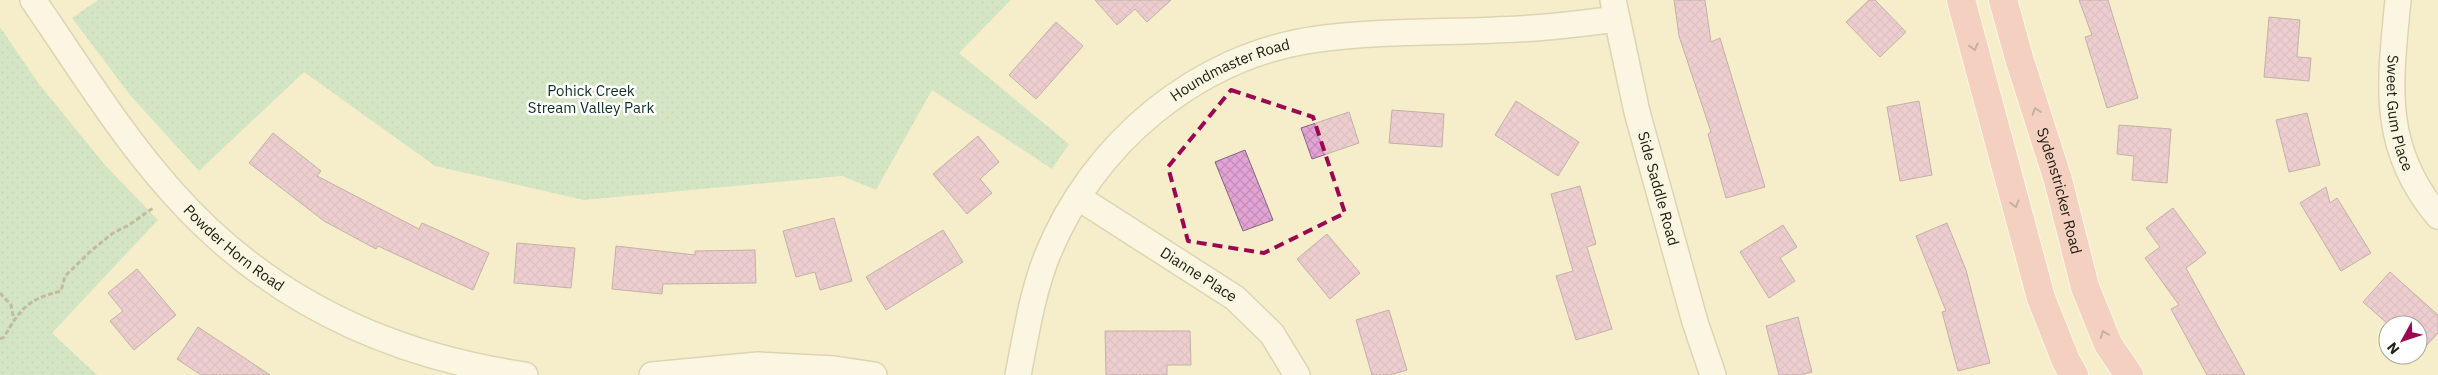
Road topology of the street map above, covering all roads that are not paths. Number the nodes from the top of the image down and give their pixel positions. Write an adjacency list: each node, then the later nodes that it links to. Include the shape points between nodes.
1 (33, 0): 8 (street, Powder Horn Road, via 134,146 173,194 213,234 250,264 293,294 342,322 383,340 429,355)
2 (1961, 0): 14 (main road, one-way to 14, via 2041,298)
3 (2003, 0): 15 (main road, Sydenstricker Road, one-way to 3, via 2108,344 2085,287 2058,180)
4 (2398, 0): 7 (street, Sweet Gum Place, via 2390,78 2393,123 2417,186)
5 (1615, 9): 6 (street, Houndmaster Road, via 1545,28 1382,33 1316,40 1246,58 1186,88 1150,113 1118,143); 13 (street, Side Saddle Road, via 1637,112 1695,322)
6 (1079, 198): 11 (street, Houndmaster Road, via 1047,255 1036,288); 12 (street, Dianne Place, via 1235,298 1272,334)
7 (2438, 216)
8 (525, 375)
9 (652, 375): 10 (street, via 758,365 826,368)
10 (874, 375)
11 (1018, 375)
12 (1297, 375)
13 (1713, 375)
14 (2074, 375)
15 (2129, 375)

